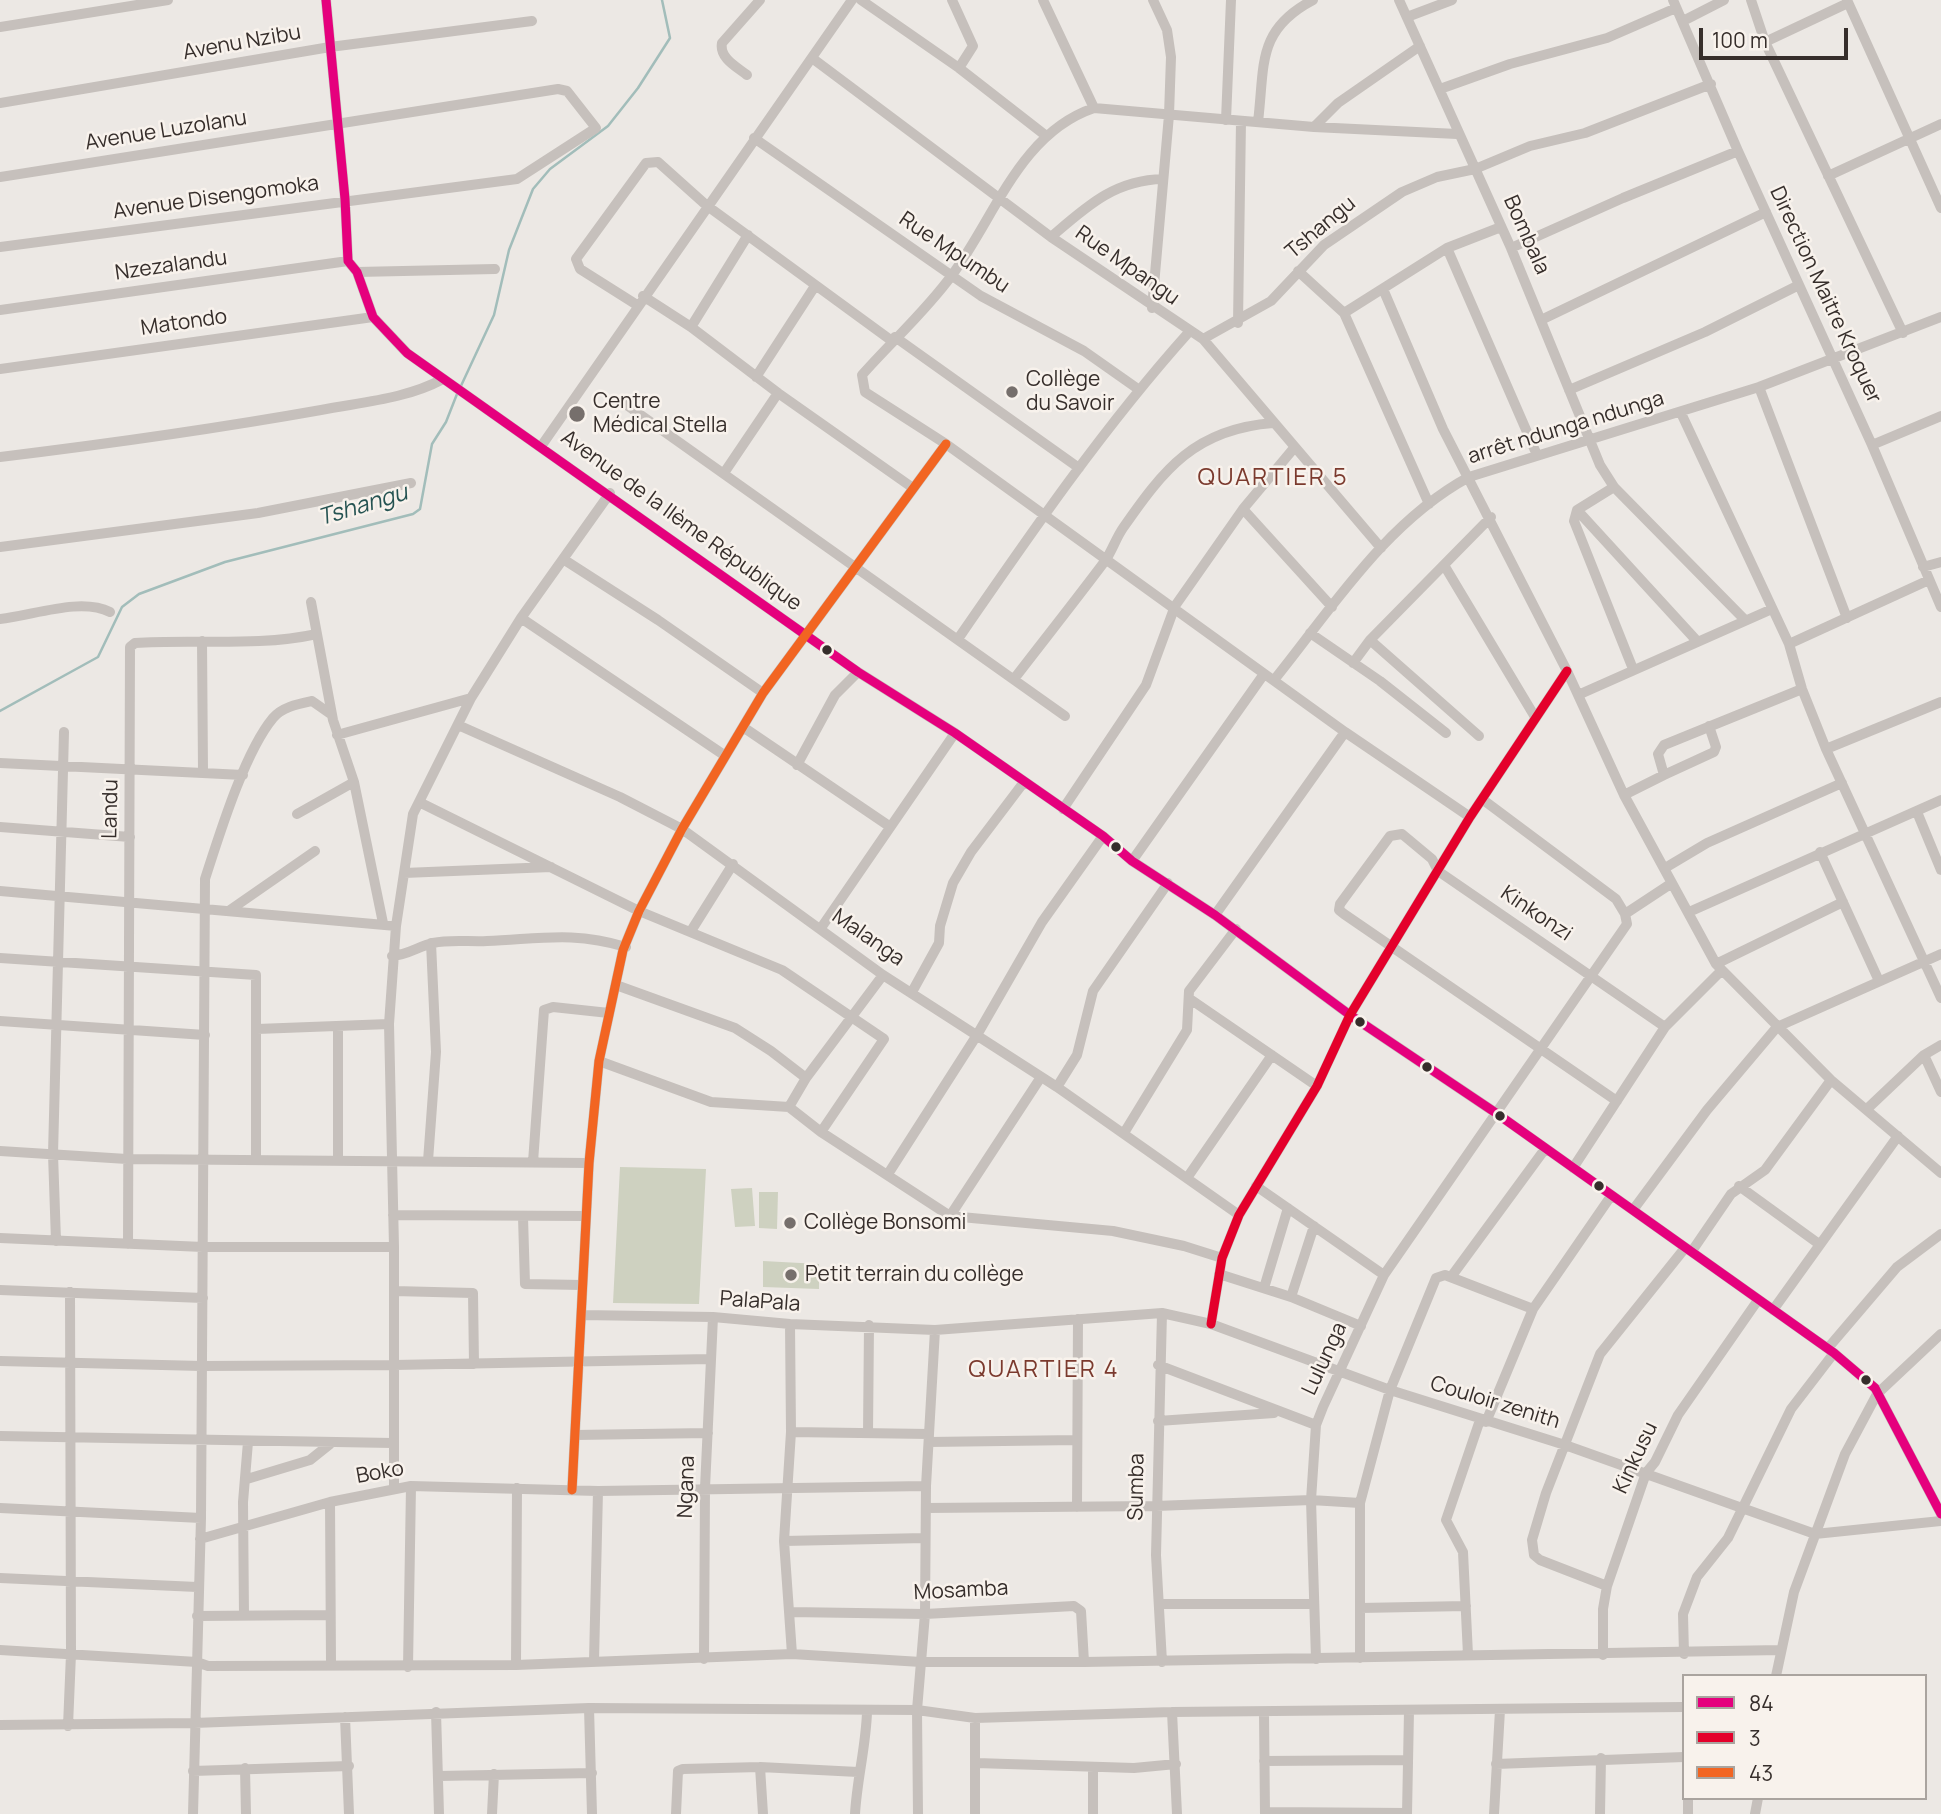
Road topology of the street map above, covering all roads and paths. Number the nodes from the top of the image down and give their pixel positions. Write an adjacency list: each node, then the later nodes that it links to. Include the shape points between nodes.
1 (168, 0): 20 (street)
2 (326, 0): 23 (street)
3 (760, 0): 26 (street, via 722,43 724,56)
4 (861, 0): 25 (street)
5 (952, 0): 25 (street, via 973,46)
6 (1043, 0): 30 (street)
7 (1153, 0): 31 (street, via 1167,30 1171,57)
8 (1231, 0): 32 (street)
9 (1313, 0): 34 (street, via 1273,31)
10 (1399, 0): 17 (street, Bombala)
11 (1452, 0): 17 (street)
12 (1724, 0): 19 (street)
13 (1751, 0): 21 (street)
14 (849, 2): 24 (street)
15 (1847, 2): 21 (street); 42 (street)
16 (1674, 4): 19 (street, Direction Maitre Kroquer); 28 (street, via 1607,38)
17 (1407, 17): 22 (street, Bombala)
18 (532, 21): 23 (street, Avenu Nzibu)
19 (1683, 21): 27 (street, Direction Maitre Kroquer)
20 (0, 27)
21 (1765, 42): 45 (street)
22 (1420, 46): 28 (street, Bombala); 37 (street, via 1338,103)
23 (330, 47): 29 (street, Avenu Nzibu); 35 (street)
24 (812, 58): 41 (street); 48 (street, Rue Mpangu)
25 (959, 68): 40 (street)
26 (747, 75)
27 (1711, 84): 43 (street, Direction Maitre Kroquer); 44 (street, Tshangu)
28 (1440, 89): 39 (street, Bombala)
29 (0, 103)
30 (1094, 108): 31 (street); 40 (street, via 1060,122)
31 (1170, 115): 32 (street); 47 (street)
32 (1226, 120): 33 (street)
33 (1241, 121): 34 (street); 74 (street)
34 (1258, 122): 37 (street)
35 (337, 124): 38 (street, Avenue Luzolanu, via 558,89 567,91 594,122); 46 (street, Avenue Luzolanu); 49 (street)
36 (1941, 124): 42 (street)
37 (1314, 127): 39 (street)
38 (592, 133): 49 (street, Avenue Disengomoka, via 517,178)
39 (1457, 134): 44 (street, Bombala)
40 (1045, 135): 48 (street)
41 (754, 138): 50 (street); 63 (street, Rue Mpumbu)
42 (1910, 139): 45 (street); 51 (street)
43 (1738, 151): 52 (street, Direction Maitre Kroquer); 58 (street)
44 (1475, 169): 53 (street, Bombala); 61 (street, Tshangu, via 1437,177 1402,192 1324,245)
45 (1828, 176): 77 (street)
46 (0, 177)
47 (1163, 179): 55 (street, via 1133,181 1088,205); 68 (street)
48 (999, 199): 55 (street, Rue Mpangu); 63 (street)
49 (345, 200): 56 (street, Avenue Disengomoka); 59 (street)
50 (706, 205): 54 (street); 67 (street); 67 (street, via 651,161 579,253 575,265)
51 (1941, 208)
52 (1766, 212): 64 (street, Direction Maitre Kroquer); 73 (street)
53 (1501, 227): 57 (street); 58 (street, Bombala)
54 (748, 236): 65 (street); 75 (street)
55 (1051, 237): 68 (street, Rue Mpangu)
56 (0, 247)
57 (1447, 248): 66 (street); 97 (street)
58 (1511, 248): 73 (street, Bombala)
59 (348, 261): 62 (street, Avenue de la IIème République); 69 (street, Nzezalandu)
60 (495, 268): 62 (street)
61 (1298, 271): 70 (street); 74 (street, Tshangu, via 1271,301)
62 (356, 272): 71 (street, Avenue de la IIème République)
63 (952, 276): 78 (street); 85 (street, Rue Mpumbu, via 1003,310 1084,352)
64 (1799, 285): 80 (street, Direction Maitre Kroquer); 86 (street, via 1705,332)
65 (815, 286): 78 (street); 82 (street)
66 (1383, 289): 70 (street); 101 (street, via 1443,429)
67 (640, 301): 75 (street); 94 (street)
68 (1152, 307): 76 (street, Rue Mpangu)
69 (0, 310)
70 (1344, 313): 106 (street)
71 (373, 317): 81 (street, Matondo); 83 (street, Avenue de la IIème République, via 407,353)
72 (1941, 317): 77 (street, arrêt ndunga ndunga)
73 (1541, 320): 86 (street, Bombala)
74 (1238, 323): 79 (street, Tshangu)
75 (691, 327): 82 (street)
76 (1189, 332): 79 (street, Rue Mpangu); 85 (street)
77 (1903, 333): 80 (street, arrêt ndunga ndunga)
78 (893, 339): 93 (street, via 862,375 865,392); 99 (street)
79 (1203, 339): 91 (street, Rue Mpangu)
80 (1832, 359): 84 (street, arrêt ndunga ndunga); 95 (street, Direction Maitre Kroquer)
81 (0, 369)
82 (756, 377): 87 (street)
83 (443, 379): 94 (street, Avenue de la IIème République); 98 (street, via 421,391 296,414)
84 (1759, 387): 89 (street, arrêt ndunga ndunga); 127 (street)
85 (1138, 389): 99 (street)
86 (1569, 390): 92 (street, Bombala)
87 (778, 393): 100 (street); 104 (street)
88 (621, 401): 100 (street)
89 (1681, 413): 92 (street, arrêt ndunga ndunga); 124 (street)
90 (1941, 416): 95 (street)
91 (1273, 423): 96 (street, Rue Mpangu); 113 (street, via 1239,428 1201,443 1174,463 1161,474)
92 (1588, 439): 97 (street, arrêt ndunga ndunga); 103 (street, Bombala)
93 (946, 444): 104 (street); 109 (street)
94 (542, 445): 105 (street, Avenue de la IIème République)
95 (1872, 445): 118 (street, Direction Maitre Kroquer)
96 (1294, 448): 107 (street); 112 (street, Rue Mpangu)
97 (1537, 455): 101 (street, arrêt ndunga ndunga)
98 (0, 457)
99 (1079, 468): 109 (street)
100 (724, 473): 116 (street)
101 (1469, 477): 106 (street, arrêt ndunga ndunga); 110 (street)
102 (411, 483): 111 (street, via 258,513)
103 (1614, 487): 108 (street); 129 (street, Bombala)
104 (913, 488): 116 (street)
105 (610, 493): 114 (street); 132 (street, Avenue de la IIème République)
106 (1429, 504): 112 (street, arrêt ndunga ndunga)
107 (1243, 509): 121 (street); 122 (street)
108 (1577, 510): 135 (street); 139 (street, via 1575,526)
109 (1044, 514): 113 (street); 133 (street)
110 (1491, 517): 117 (street); 140 (street)
111 (0, 547)
112 (1381, 548): 122 (street, arrêt ndunga ndunga)
113 (1107, 558): 121 (street); 143 (street)
114 (563, 559): 126 (street); 145 (street)
115 (1941, 562): 118 (street)
116 (855, 565): 132 (street); 133 (street)
117 (1444, 565): 134 (street); 151 (street)
118 (1923, 567): 119 (street, Direction Maitre Kroquer)
119 (1929, 580): 123 (street, Direction Maitre Kroquer); 127 (street)
120 (311, 603): 131 (street)
121 (1175, 606): 142 (street); 177 (street, via 1146,685)
122 (1332, 607): 130 (street, arrêt ndunga ndunga)
123 (1941, 607)
124 (1772, 609): 129 (street); 137 (street)
125 (110, 612): 128 (street, via 99,607 71,608)
126 (521, 618): 147 (street); 162 (street)
127 (1847, 618): 137 (street)
128 (0, 620)
129 (1745, 620): 135 (street)
130 (1310, 633): 138 (street); 142 (street, arrêt ndunga ndunga)
131 (317, 634): 136 (street); 149 (street)
132 (807, 636): 141 (street, Avenue de la IIème République); 145 (street)
133 (958, 639): 143 (street)
134 (1370, 640): 138 (street); 160 (street)
135 (1696, 640): 139 (street)
136 (202, 641): 166 (street, Landu, via 135,643 130,651); 167 (street)
137 (1789, 644): 144 (street)
138 (1353, 663): 158 (street)
139 (1633, 669): 146 (street)
140 (1567, 671): 146 (street); 151 (street)
141 (858, 672): 157 (street, Avenue de la IIème République); 165 (street, via 835,695)
142 (1269, 677): 156 (street); 190 (street, arrêt ndunga ndunga)
143 (1014, 679): 150 (street)
144 (1802, 689): 153 (street); 161 (street)
145 (763, 693): 154 (street)
146 (1578, 695): 173 (street)
147 (471, 698): 152 (street); 159 (street)
148 (1941, 702): 161 (street)
149 (332, 715): 159 (street); 168 (street, via 312,701 292,705 274,716)
150 (1065, 716)
151 (1535, 718): 174 (street)
152 (458, 725): 176 (street); 184 (street, Malanga)
153 (1709, 726): 169 (street, via 1660,747); 169 (street, via 1714,752)
154 (743, 727): 162 (street); 165 (street)
155 (64, 732): 164 (street)
156 (1345, 732): 180 (street); 208 (street)
157 (955, 733): 171 (street, Avenue de la IIème République); 181 (street)
158 (1446, 733)
159 (337, 735): 170 (street)
160 (1479, 736)
161 (1826, 749): 172 (street)
162 (724, 755): 184 (street)
163 (0, 763): 164 (street)
164 (65, 764): 166 (street); 183 (street)
165 (797, 765): 181 (street)
166 (131, 769): 167 (street); 187 (street, Landu)
167 (203, 771): 168 (street)
168 (243, 775): 203 (street, via 205,879)
169 (1664, 775): 173 (street)
170 (354, 782): 179 (street); 209 (street)
171 (1024, 782): 177 (street, Avenue de la IIème République); 229 (street, via 953,883 939,943)
172 (1842, 783): 185 (street); 193 (street, via 1707,843)
173 (1624, 795): 193 (street)
174 (1482, 799): 180 (street); 207 (street, via 1616,899)
175 (1941, 800): 178 (street)
176 (419, 802): 192 (street); 196 (street)
177 (1063, 809): 186 (street, Avenue de la IIème République)
178 (1917, 812): 185 (street); 194 (street)
179 (297, 814)
180 (1470, 817): 195 (street)
181 (889, 825): 211 (street)
182 (0, 827): 183 (street)
183 (61, 829): 187 (street); 200 (street)
184 (682, 829): 191 (street, Malanga); 205 (street)
185 (1867, 835): 189 (street); 220 (street)
186 (1103, 836): 190 (street, Avenue de la IIème République); 244 (street, via 1042,922)
187 (130, 837): 201 (street, Landu)
188 (315, 851): 204 (street)
189 (1819, 852): 202 (street); 206 (street)
190 (1132, 861): 197 (street, Avenue de la IIème République)
191 (733, 864): 211 (street, Malanga); 213 (street)
192 (554, 867): 196 (street); 205 (street)
193 (1665, 868): 198 (street)
194 (1941, 870)
195 (1438, 871): 216 (street); 216 (street, Kinkonzi, via 1432,859 1402,834 1390,836 1339,909); 226 (street, Kinkonzi)
196 (404, 873): 210 (street)
197 (1168, 883): 208 (street, Avenue de la IIème République); 254 (street, via 1093,991 1077,1055)
198 (1672, 883): 206 (street); 207 (street)
199 (0, 891): 200 (street)
200 (59, 895): 201 (street); 221 (street)
201 (128, 902): 203 (street); 222 (street, Landu)
202 (1843, 902): 223 (street); 227 (street)
203 (205, 909): 204 (street); 224 (street)
204 (230, 910): 209 (street)
205 (639, 911): 213 (street); 215 (street)
206 (1689, 912): 223 (street)
207 (1625, 914): 226 (street, Lulunga, via 1627,924)
208 (1215, 915): 212 (street, Avenue de la IIème République)
209 (383, 923): 210 (street)
210 (396, 926): 218 (street)
211 (821, 928): 225 (street, Malanga)
212 (1236, 929): 231 (street, via 1189,991); 233 (street, Avenue de la IIème République)
213 (691, 931): 234 (street, via 782,970)
214 (431, 943): 215 (street, via 544,935); 218 (street); 271 (street, via 436,1052)
215 (626, 947): 228 (street)
216 (1391, 947): 233 (street); 246 (street)
217 (1941, 954): 220 (street)
218 (393, 956): 237 (street)
219 (0, 958): 221 (street)
220 (1926, 960): 227 (street); 230 (street)
221 (57, 963): 222 (street); 236 (street)
222 (129, 967): 224 (street); 242 (street, Landu)
223 (1719, 967): 239 (street); 240 (street)
224 (205, 974): 241 (street, via 256,975); 243 (street)
225 (883, 975): 229 (street, Malanga); 234 (street)
226 (1593, 976): 239 (street, Kinkonzi); 246 (street, Lulunga)
227 (1879, 981): 240 (street)
228 (616, 985): 232 (street); 251 (street, via 735,1028)
229 (912, 992): 244 (street, Malanga)
230 (1941, 998)
231 (1191, 999): 247 (street); 261 (street, via 1187,1030)
232 (609, 1013): 249 (street); 272 (street, via 544,1010)
233 (1350, 1015): 253 (street); 259 (street, Avenue de la IIème République)
234 (852, 1017): 251 (street); 260 (street, via 884,1040)
235 (0, 1021): 236 (street)
236 (58, 1024): 242 (street); 265 (street)
237 (389, 1024): 238 (street); 270 (street)
238 (338, 1027): 241 (street); 269 (street)
239 (1665, 1027): 256 (street)
240 (1777, 1027): 252 (street); 282 (street, via 1707,1110)
241 (257, 1028): 267 (street)
242 (129, 1029): 243 (street); 268 (street, Landu)
243 (205, 1035): 266 (street)
244 (977, 1035): 250 (street, Malanga); 276 (street)
245 (1941, 1045): 248 (street)
246 (1543, 1050): 256 (street); 259 (street, Lulunga)
247 (1272, 1055): 253 (street); 277 (street)
248 (1924, 1055): 255 (street); 258 (street)
249 (599, 1060): 257 (street, via 711,1102); 273 (street)
250 (1041, 1077): 254 (street, Malanga); 286 (street)
251 (806, 1079): 257 (street)
252 (1831, 1080): 258 (street); 279 (street, via 1765,1170)
253 (1317, 1086): 278 (street)
254 (1057, 1087): 261 (street, Malanga)
255 (1941, 1092)
256 (1618, 1101): 274 (street)
257 (789, 1107): 260 (street)
258 (1867, 1109): 262 (street)
259 (1496, 1113): 263 (street, Avenue de la IIème République); 299 (street, Lulunga)
260 (821, 1132): 276 (street)
261 (1124, 1133): 277 (street, Malanga)
262 (1898, 1136): 275 (street); 293 (street)
263 (1545, 1149): 274 (street, Avenue de la IIème République); 300 (street)
264 (0, 1151): 265 (street)
265 (53, 1154): 268 (street); 291 (street)
266 (205, 1158): 267 (street); 268 (street); 294 (street)
267 (256, 1158): 269 (street)
268 (127, 1159): 292 (street, Landu)
269 (338, 1160): 270 (street)
270 (390, 1160): 271 (street); 283 (street)
271 (428, 1161): 272 (street)
272 (533, 1162): 273 (street)
273 (589, 1163): 285 (street)
274 (1573, 1168): 280 (street, Avenue de la IIème République)
275 (1941, 1173)
276 (888, 1174): 286 (street)
277 (1187, 1178): 284 (street, Malanga)
278 (1256, 1186): 281 (street); 284 (street)
279 (1739, 1186): 293 (street); 296 (street)
280 (1611, 1196): 282 (street, Avenue de la IIème République); 309 (street)
281 (1288, 1208): 288 (street); 302 (street)
282 (1633, 1210): 296 (street, Avenue de la IIème République)
283 (393, 1215): 287 (street); 295 (street)
284 (1239, 1215): 297 (street)
285 (586, 1216): 287 (street); 301 (street)
286 (950, 1216): 297 (street, via 1113,1231)
287 (523, 1217): 301 (street, via 525,1284)
288 (1314, 1226): 299 (street); 306 (street)
289 (1941, 1234): 321 (street, via 1897,1267)
290 (0, 1238): 291 (street)
291 (55, 1241): 292 (street)
292 (128, 1244): 294 (street)
293 (1819, 1244): 310 (street)
294 (203, 1247): 295 (street); 307 (street)
295 (394, 1247): 304 (street)
296 (1689, 1250): 308 (street, Avenue de la IIème République); 349 (street, via 1604,1346)
297 (1222, 1258): 298 (street)
298 (1219, 1274): 302 (street); 316 (street)
299 (1384, 1275): 318 (street, Lulunga)
300 (1451, 1277): 309 (street); 331 (street, via 1436,1278)
301 (582, 1285): 312 (street)
302 (1264, 1288): 306 (street)
303 (0, 1290): 305 (street)
304 (394, 1291): 325 (street, via 473,1293); 327 (street)
305 (69, 1292): 307 (street); 324 (street)
306 (1291, 1297): 318 (street)
307 (203, 1298): 329 (street)
308 (1758, 1300): 310 (street, Avenue de la IIème République); 350 (street, Kinkusu, via 1678,1415)
309 (1533, 1309): 334 (street)
310 (1773, 1310): 321 (street, Avenue de la IIème République)
311 (1162, 1313): 314 (street, Couloir zenith); 316 (street, Couloir zenith); 328 (street, Sumba)
312 (581, 1315): 313 (street, PalaPala); 326 (street)
313 (713, 1317): 315 (street, PalaPala); 322 (street, Ngana)
314 (1078, 1319): 319 (street, PalaPala); 344 (street)
315 (790, 1324): 317 (street, PalaPala); 337 (street)
316 (1211, 1324): 330 (street, Couloir zenith)
317 (869, 1325): 319 (street, PalaPala); 339 (street)
318 (1361, 1326): 330 (street, Lulunga)
319 (935, 1329): 342 (street)
320 (1941, 1334): 332 (street)
321 (1831, 1351): 332 (street, Avenue de la IIème République, via 1863,1375); 367 (street, via 1791,1409)
322 (710, 1359): 326 (street); 338 (street, Ngana)
323 (0, 1361): 324 (street)
324 (69, 1362): 329 (street); 343 (street)
325 (474, 1364): 326 (street); 327 (street)
326 (577, 1364): 340 (street)
327 (394, 1365): 329 (street); 347 (street)
328 (1158, 1365): 333 (street); 335 (street, Sumba)
329 (202, 1366): 345 (street)
330 (1340, 1373): 331 (street, Couloir zenith); 336 (street, Lulunga)
331 (1390, 1390): 334 (street, Couloir zenith); 362 (street)
332 (1877, 1394): 369 (street, Avenue de la IIème République); 373 (street, via 1846,1454)
333 (1277, 1413): 335 (street); 336 (street)
334 (1483, 1421): 349 (street, Couloir zenith); 383 (street, via 1446,1520 1463,1552)
335 (1158, 1422): 363 (street, Sumba)
336 (1316, 1425): 360 (street, Lulunga)
337 (791, 1432): 339 (street); 358 (street)
338 (708, 1433): 340 (street); 356 (street, Ngana)
339 (868, 1433): 342 (street)
340 (575, 1435): 357 (street)
341 (0, 1436): 343 (street)
342 (929, 1438): 344 (street); 353 (street)
343 (70, 1439): 345 (street); 368 (street)
344 (1077, 1440): 364 (street)
345 (200, 1441): 346 (street); 370 (street)
346 (248, 1442): 348 (street); 351 (street)
347 (392, 1443): 348 (street); 354 (street)
348 (330, 1444): 351 (street, via 310,1460)
349 (1565, 1445): 350 (street, Couloir zenith); 379 (street, via 1532,1540 1534,1555)
350 (1646, 1473): 367 (street, Couloir zenith); 379 (street, Kinkusu)
351 (247, 1479): 372 (street)
352 (411, 1486): 354 (street, Boko); 355 (street, Boko); 407 (street)
353 (926, 1486): 358 (street); 366 (street)
354 (394, 1488): 361 (street, Boko)
355 (517, 1488): 357 (street, Boko); 406 (street)
356 (705, 1488): 358 (street, Boko); 359 (street, Boko); 398 (street, Ngana)
357 (572, 1490): 359 (street, Boko)
358 (785, 1490): 376 (street)
359 (598, 1491): 400 (street)
360 (1311, 1500): 362 (street); 363 (street); 382 (street, Lulunga)
361 (330, 1502): 372 (street, Boko); 388 (street)
362 (1360, 1503): 384 (street)
363 (1156, 1506): 364 (street); 381 (street, Sumba)
364 (1077, 1507): 366 (street)
365 (0, 1508): 368 (street)
366 (926, 1508): 374 (street)
367 (1743, 1509): 373 (street, Couloir zenith); 394 (street, via 1728,1538 1704,1564 1688,1596)
368 (70, 1511): 370 (street); 378 (street)
369 (1941, 1514)
370 (201, 1518): 375 (street)
371 (1941, 1521): 373 (street)
372 (245, 1528): 375 (street, Boko); 387 (street)
373 (1815, 1534): 391 (street, via 1794,1592)
374 (925, 1538): 376 (street); 386 (street)
375 (200, 1539): 380 (street)
376 (785, 1541): 385 (street)
377 (0, 1578): 378 (street)
378 (70, 1581): 380 (street); 392 (street)
379 (1607, 1586): 396 (street, Kinkusu)
380 (197, 1587): 389 (street)
381 (1160, 1604): 382 (street); 404 (street, Sumba)
382 (1313, 1604): 399 (street, Lulunga)
383 (1466, 1606): 384 (street); 395 (street)
384 (1360, 1608): 397 (street)
385 (789, 1612): 386 (street, Mosamba); 393 (street)
386 (925, 1614): 402 (street); 403 (street, Mosamba, via 1074,1606 1081,1611)
387 (244, 1615): 388 (street); 389 (street)
388 (329, 1615): 405 (street)
389 (197, 1616): 401 (street)
390 (0, 1650): 392 (street)
391 (1781, 1650): 394 (street); 408 (street)
392 (71, 1654): 401 (street); 422 (street)
393 (792, 1654): 398 (street); 402 (street)
394 (1684, 1654): 396 (street)
395 (1468, 1655): 396 (street); 397 (street)
396 (1603, 1655)
397 (1360, 1658): 399 (street)
398 (704, 1659): 400 (street)
399 (1316, 1659): 404 (street)
400 (594, 1661): 406 (street)
401 (197, 1662): 405 (street, via 216,1666); 420 (street)
402 (921, 1662): 403 (street); 411 (street)
403 (1084, 1662): 404 (street)
404 (1162, 1662)
405 (331, 1664): 407 (street)
406 (516, 1665): 407 (street)
407 (408, 1667)
408 (1776, 1674)
409 (1682, 1707): 412 (street)
410 (589, 1708): 414 (street); 415 (street); 436 (street)
411 (917, 1710): 415 (street); 419 (street); 449 (street)
412 (1500, 1710): 413 (street); 429 (street)
413 (1409, 1711): 417 (street); 425 (street)
414 (436, 1712): 418 (street); 438 (street)
415 (867, 1712): 435 (street, via 866,1744)
416 (1171, 1712): 417 (street); 419 (street); 428 (street)
417 (1264, 1713): 426 (street)
418 (345, 1717): 420 (street); 430 (street)
419 (975, 1718): 427 (street)
420 (194, 1723): 422 (street); 434 (street)
421 (0, 1725): 422 (street)
422 (68, 1726)
423 (1682, 1757): 424 (street)
424 (1601, 1758): 429 (street); 455 (street)
425 (1408, 1760): 426 (street); 453 (street)
426 (1264, 1761): 439 (street)
427 (976, 1763): 432 (street); 450 (street)
428 (1176, 1764): 432 (street); 452 (street)
429 (1496, 1764): 454 (street)
430 (349, 1766): 433 (street); 442 (street)
431 (760, 1767): 435 (street); 446 (street, via 678,1771); 447 (street)
432 (1093, 1767): 451 (street)
433 (245, 1768): 434 (street); 441 (street)
434 (193, 1771): 440 (street)
435 (858, 1772): 448 (street)
436 (592, 1773): 437 (street); 445 (street)
437 (494, 1774): 438 (street); 444 (street)
438 (439, 1776): 443 (street)
439 (1265, 1813): 453 (street)
440 (192, 1814)
441 (246, 1814)
442 (349, 1814)
443 (439, 1814)
444 (492, 1814)
445 (592, 1814)
446 (676, 1814)
447 (763, 1814)
448 (855, 1814)
449 (918, 1814)
450 (975, 1814)
451 (1093, 1814)
452 (1177, 1814)
453 (1407, 1814)
454 (1494, 1814)
455 (1600, 1814)

